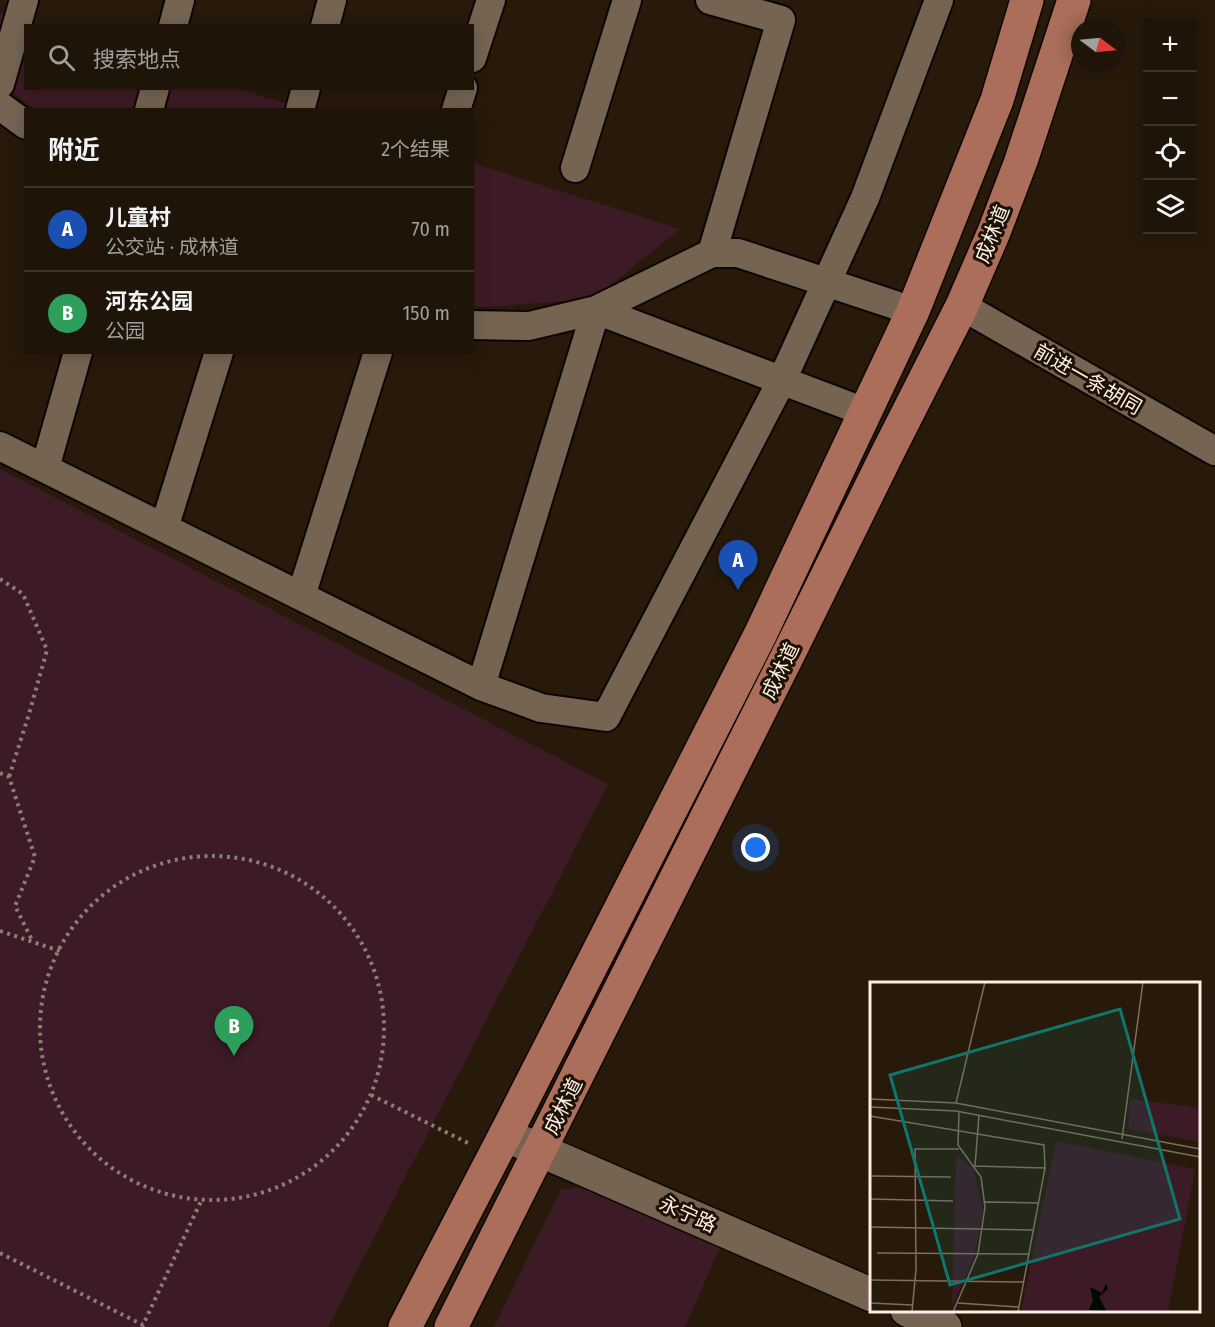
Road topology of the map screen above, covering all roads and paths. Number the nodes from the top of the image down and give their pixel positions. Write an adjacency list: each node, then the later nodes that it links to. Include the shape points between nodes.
1 (24, 0): 13 (street)
2 (180, 0): 10 (street)
3 (332, 0): 11 (street)
4 (491, 0): 12 (street)
5 (627, 0): 22 (street)
6 (711, 0): 23 (street, via 781,20)
7 (939, 0): 24 (street, via 865,198)
8 (1027, 0): 27 (main road, 成林道, via 997,100)
9 (1074, 0): 25 (main road, 成林道, via 1021,161)
10 (174, 24)
11 (326, 24)
12 (474, 52)
13 (0, 84)
14 (154, 90): 18 (street)
15 (305, 90): 19 (street)
16 (462, 90): 20 (street)
17 (0, 106): 21 (street)
18 (150, 108)
19 (301, 108)
20 (457, 108)
21 (24, 124)
22 (575, 168)
23 (712, 253): 24 (street, via 738,253); 26 (street)
24 (826, 282): 27 (street); 32 (street)
25 (962, 306): 35 (street, 前进一条胡同); 48 (main road, 成林道)
26 (596, 310): 28 (street, via 529,326); 32 (street); 40 (street)
27 (913, 311): 33 (main road, 成林道)
28 (474, 325)
29 (77, 354): 36 (street)
30 (218, 354): 37 (street)
31 (377, 354): 39 (street)
32 (782, 380): 33 (street); 40 (street, via 606,717 540,708)
33 (866, 412): 47 (main road, 成林道, via 760,635)
34 (0, 446): 36 (street)
35 (1215, 451)
36 (45, 468): 37 (street)
37 (164, 528): 39 (street)
38 (0, 579): 42 (path, via 23,594 47,651)
39 (301, 596): 40 (street)
40 (481, 686)
41 (0, 773): 42 (path)
42 (9, 777): 44 (path, via 35,858 15,906)
43 (0, 931): 44 (path)
44 (33, 942): 45 (path)
45 (60, 951): 46 (path, via 69,931 108,890 157,863 213,854 268,864 318,890 356,932 375,973 385,1040); 49 (path, via 45,984 39,1041 53,1097 84,1145 130,1181 184,1200)
46 (372, 1095): 47 (path); 49 (path, via 341,1143 296,1180 242,1199)
47 (499, 1145): 48 (street, 永宁路); 53 (main road, 成林道)
48 (541, 1149): 51 (street, 永宁路); 54 (main road, 成林道)
49 (202, 1199): 50 (path, via 143,1324)
50 (0, 1253)
51 (870, 1294)
52 (909, 1312): 55 (street)
53 (405, 1327)
54 (451, 1327)
55 (945, 1327)

